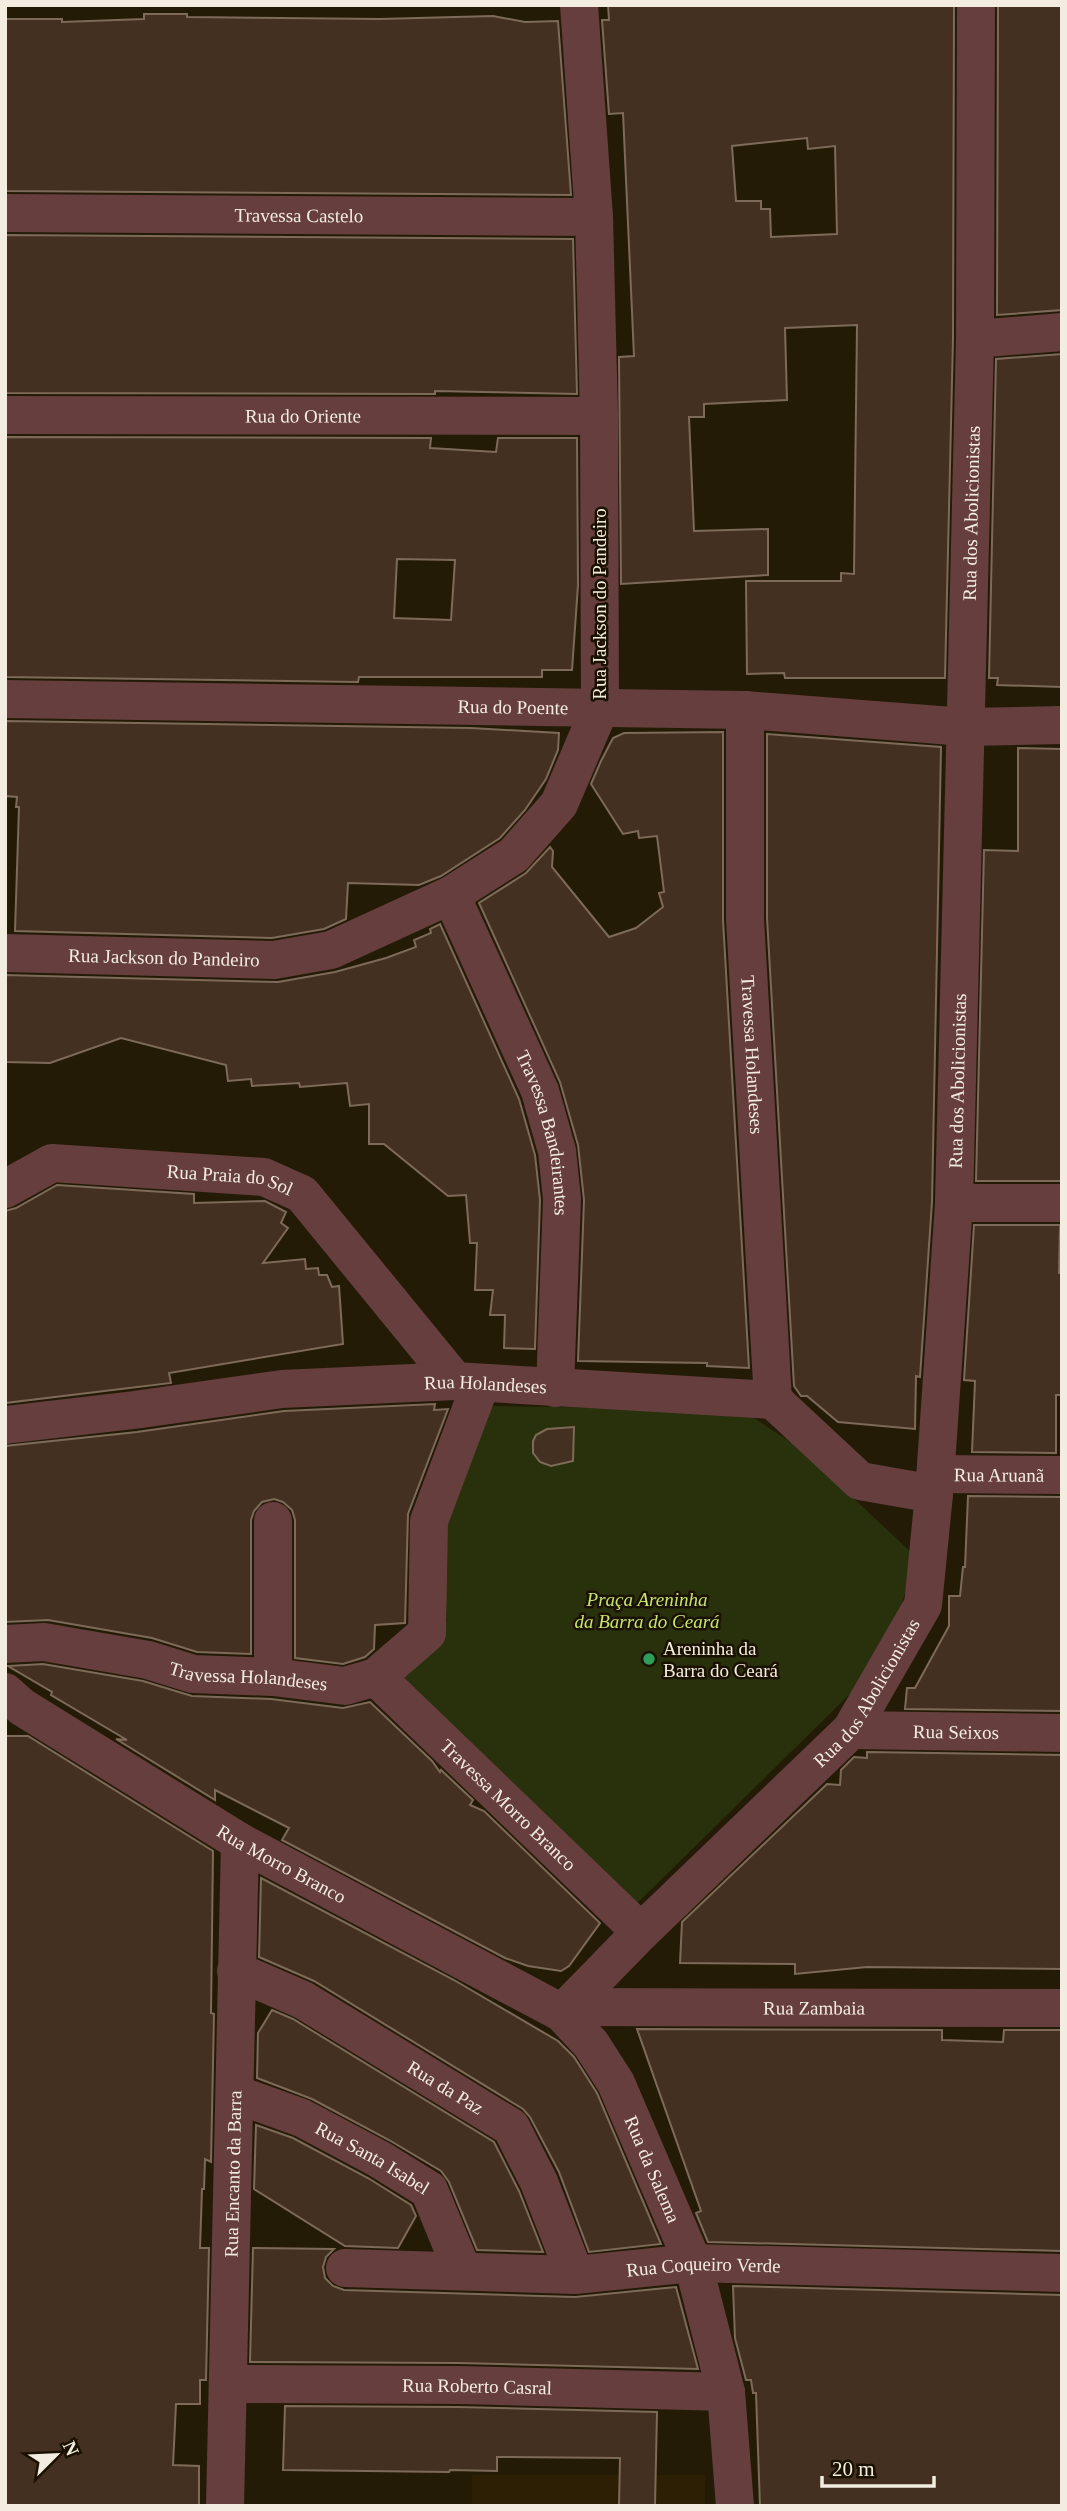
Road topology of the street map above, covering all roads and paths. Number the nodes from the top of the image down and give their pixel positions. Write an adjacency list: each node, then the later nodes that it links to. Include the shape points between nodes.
1 (579, 5): 4 (street, Rua Jackson do Pandeiro)
2 (976, 5): 6 (street, Rua dos Abolicionistas)
3 (5, 213): 4 (street, Travessa Castelo)
4 (594, 217): 8 (street, Rua Jackson do Pandeiro)
5 (1062, 332): 6 (street)
6 (975, 339): 13 (street, Rua dos Abolicionistas)
7 (5, 415): 8 (street, Rua do Oriente)
8 (599, 416): 10 (street, Rua Jackson do Pandeiro)
9 (5, 699): 10 (street, Rua do Poente)
10 (600, 708): 11 (street, Rua do Poente); 14 (street, Rua Jackson do Pandeiro, via 559,804 514,855)
11 (745, 710): 13 (street, Rua do Poente); 21 (street, Travessa Holandeses, via 745,919)
12 (1062, 725): 13 (street, Rua do Poente)
13 (965, 727): 17 (street, Rua dos Abolicionistas)
14 (451, 895): 15 (street, Rua Jackson do Pandeiro, via 331,950 274,960); 20 (street, Travessa Bandeirantes, via 540,1091 557,1151 562,1199)
15 (5, 953)
16 (5, 1189): 19 (street, Rua Praia do Sol, via 52,1163 264,1177 302,1194)
17 (954, 1203): 18 (street); 24 (street, Rua dos Abolicionistas)
18 (1062, 1203)
19 (468, 1382): 20 (street, Rua Holandeses); 22 (street, Rua Holandeses, via 282,1389); 28 (street, Travessa Holandeses, via 429,1521 427,1633)
20 (555, 1388): 21 (street, Rua Holandeses)
21 (773, 1400): 24 (street, via 860,1481)
22 (5, 1425)
23 (1062, 1475): 24 (street, Rua Aruanã)
24 (935, 1484): 30 (street, Rua dos Abolicionistas, via 923,1605)
25 (273, 1521): 27 (street)
26 (5, 1644): 27 (street, Travessa Holandeses, via 44,1642 148,1660 193,1674)
27 (273, 1676): 28 (street, Travessa Holandeses, via 345,1686)
28 (376, 1677): 33 (street, Travessa Morro Branco)
29 (11, 1702): 32 (street, Rua Morro Branco)
30 (851, 1730): 31 (street, Rua Seixos); 33 (street, Rua dos Abolicionistas)
31 (1062, 1733)
32 (240, 1842): 34 (street, Rua Encanto da Barra); 36 (street, Rua Morro Branco)
33 (641, 1932): 36 (street, Rua dos Abolicionistas)
34 (236, 1971): 37 (street, Rua Encanto da Barra); 42 (street, Rua da Paz, via 303,2000 511,2127 539,2182)
35 (1062, 2008): 36 (street, Rua Zambaia)
36 (565, 2010): 38 (street, Rua da Salema, via 616,2083)
37 (235, 2094): 40 (street, Rua Santa Isabel, via 302,2118 429,2190); 43 (street, Rua Encanto da Barra)
38 (693, 2263): 41 (street, Rua Coqueiro Verde); 42 (street, Rua Coqueiro Verde); 44 (street, Rua da Salema)
39 (345, 2268): 40 (street, Rua Coqueiro Verde)
40 (462, 2270): 42 (street, Rua Coqueiro Verde)
41 (1062, 2273)
42 (575, 2275)
43 (229, 2384): 44 (street, Rua Roberto Casral); 45 (street, Rua Encanto da Barra)
44 (726, 2392): 46 (street, Rua da Salema)
45 (225, 2506)
46 (735, 2506)

